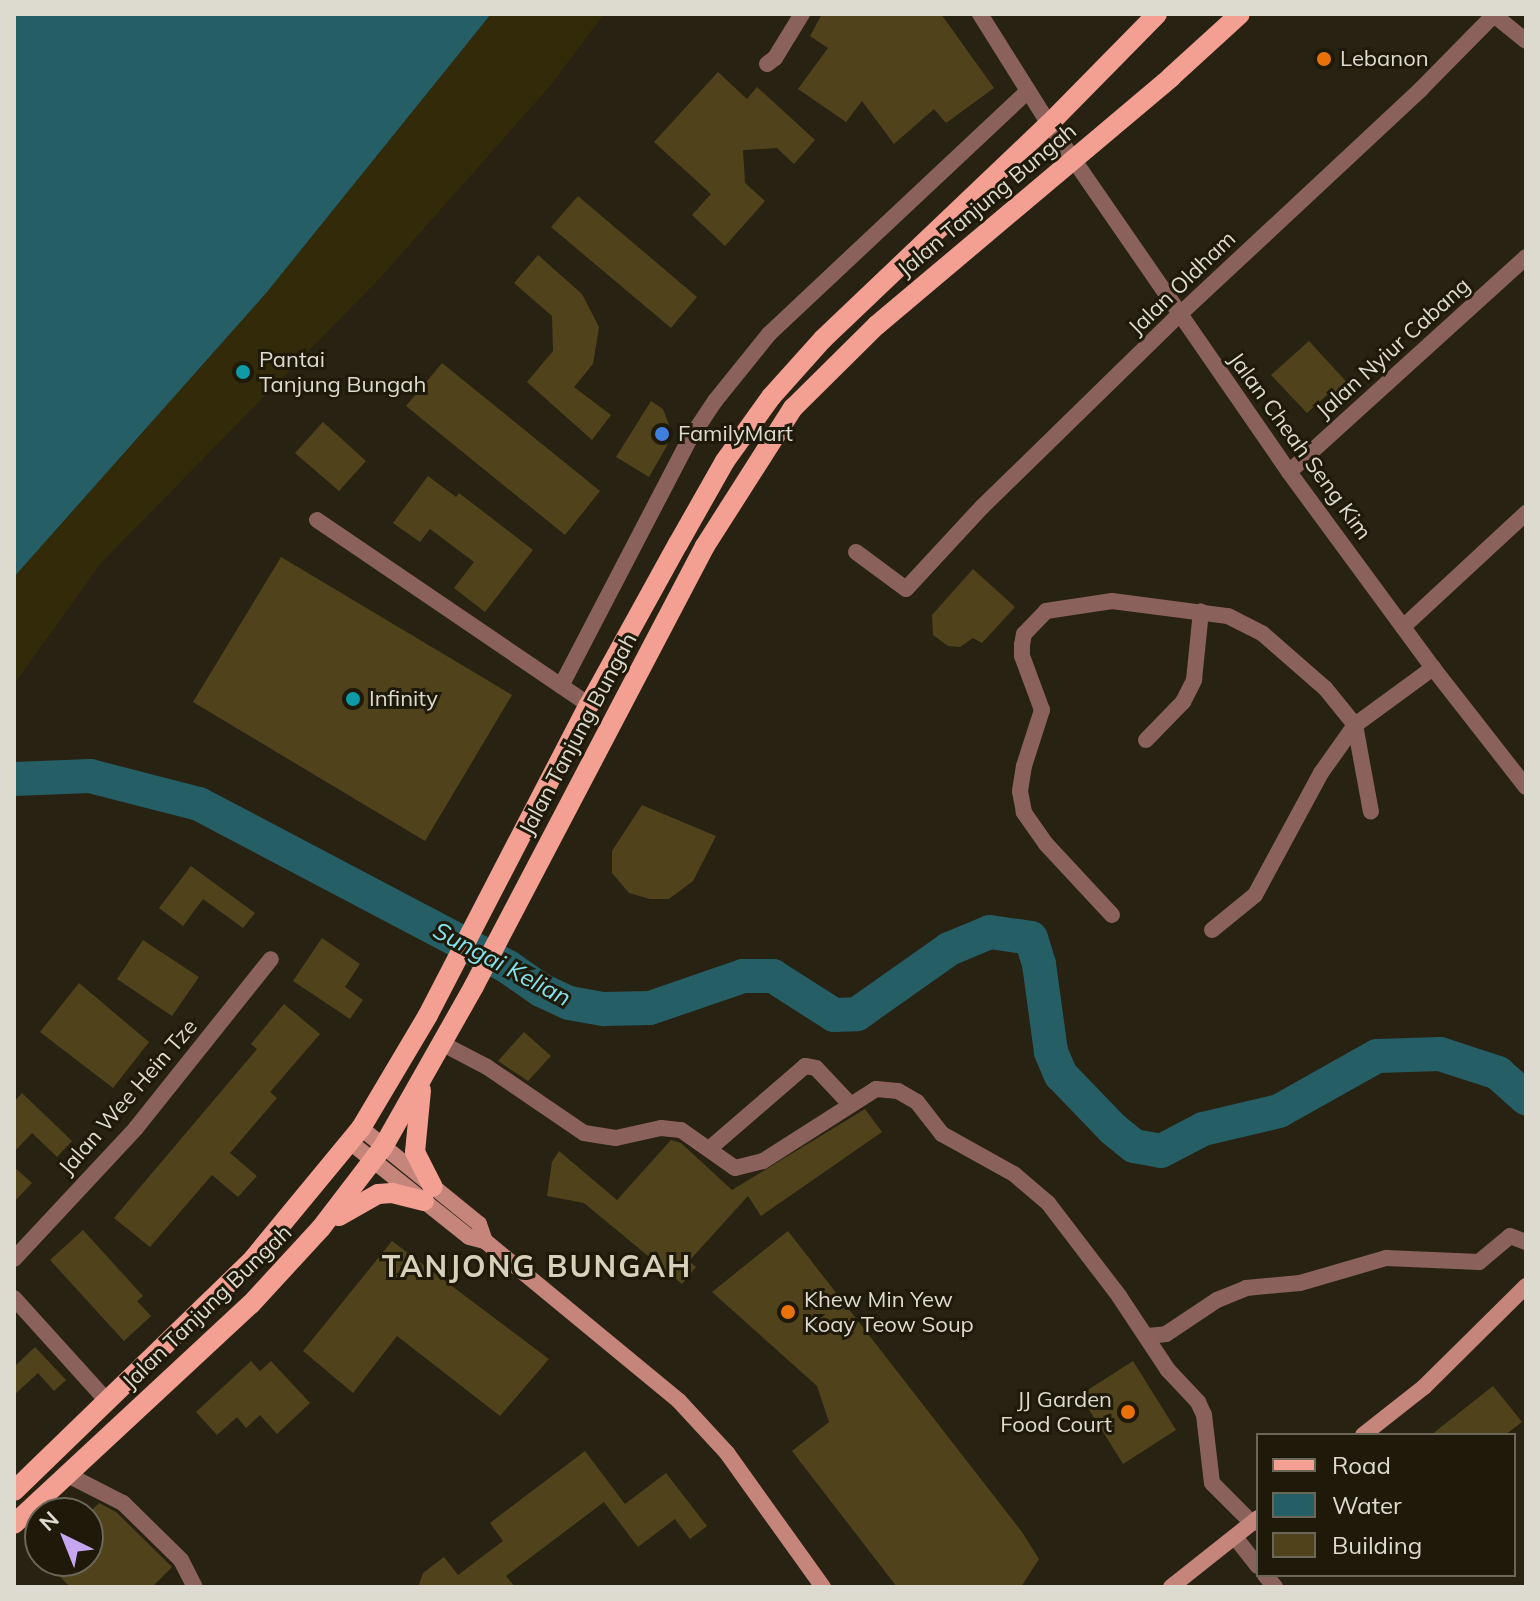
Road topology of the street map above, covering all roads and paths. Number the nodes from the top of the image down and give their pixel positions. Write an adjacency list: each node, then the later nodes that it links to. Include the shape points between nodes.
1 (802, 14): 7 (street)
2 (980, 14): 8 (street, Jalan Cheah Seng Kim)
3 (1157, 14): 9 (main road, Jalan Tanjung Bungah)
4 (1240, 14): 10 (main road, Jalan Tanjung Bungah)
5 (1494, 15): 6 (street); 12 (street, Jalan Oldham)
6 (1526, 41)
7 (767, 64)
8 (1028, 91): 9 (street, Jalan Cheah Seng Kim); 20 (street, via 769,334 715,401 689,440)
9 (1049, 124): 10 (street, Jalan Cheah Seng Kim); 21 (main road, Jalan Tanjung Bungah, via 823,339 771,397 725,461)
10 (1074, 158): 12 (street, Jalan Cheah Seng Kim); 29 (main road, Jalan Tanjung Bungah, via 877,325 793,408 705,546)
11 (1526, 257): 13 (street, Jalan Nyiur Cabang)
12 (1180, 314): 13 (street, Jalan Cheah Seng Kim); 16 (street, Jalan Oldham, via 982,507 906,589)
13 (1289, 472): 18 (street, Jalan Cheah Seng Kim)
14 (1526, 513): 18 (street)
15 (317, 520): 20 (street)
16 (856, 552)
17 (1201, 611): 22 (street, via 1228,616 1263,634 1325,688); 23 (street, via 1194,680 1183,702); 26 (street, via 1094,603 1046,611 1024,634 1022,656 1042,710 1024,766 1024,812 1046,844)
18 (1403, 627): 19 (street, Jalan Cheah Seng Kim)
19 (1433, 668): 22 (street); 24 (street, Jalan Cheah Seng Kim)
20 (561, 686): 21 (street)
21 (589, 705): 32 (main road, Jalan Tanjung Bungah, via 449,974)
22 (1355, 725): 25 (street); 27 (street, via 1321,773 1255,895)
23 (1146, 740)
24 (1526, 787)
25 (1371, 812)
26 (1112, 915)
27 (1212, 930)
28 (271, 959): 38 (street, Jalan Wee Hein Tze, via 136,1128)
29 (443, 1044): 30 (main road, Jalan Tanjung Bungah); 33 (street, via 487,1067 584,1133 616,1138 661,1128 681,1130)
30 (423, 1078): 34 (main road, Jalan Tanjung Bungah); 35 (main road, via 415,1152)
31 (849, 1103): 33 (street, via 748,1166 735,1168); 33 (street, via 816,1068 805,1066); 41 (street, via 876,1089 898,1091 917,1102 942,1134 1014,1174 1048,1203)
32 (356, 1135): 34 (street); 42 (main road, Jalan Tanjung Bungah, via 253,1259)
33 (709, 1149)
34 (378, 1154): 35 (street); 36 (main road, Jalan Tanjung Bungah)
35 (428, 1194): 36 (main road, via 378,1194); 52 (street, via 479,1224 485,1241 679,1401 727,1453)
36 (321, 1228): 44 (main road, Jalan Tanjung Bungah, via 251,1304)
37 (1526, 1242): 41 (street, via 1510,1236 1479,1262 1386,1258 1300,1283 1246,1288 1217,1300 1166,1334)
38 (14, 1259)
39 (1526, 1286): 43 (street, via 1424,1387)
40 (14, 1298): 42 (street)
41 (1148, 1336): 46 (street, via 1204,1415 1212,1483)
42 (107, 1401): 45 (main road, Jalan Tanjung Bungah)
43 (1366, 1433)
44 (66, 1474): 47 (main road, Jalan Tanjung Bungah); 51 (street, via 123,1503 181,1560)
45 (14, 1491)
46 (1255, 1520): 48 (street)
47 (14, 1524)
48 (1235, 1537): 49 (street); 50 (street)
49 (1256, 1563)
50 (1174, 1583): 53 (street)
51 (195, 1587)
52 (823, 1587)
53 (1161, 1587)

